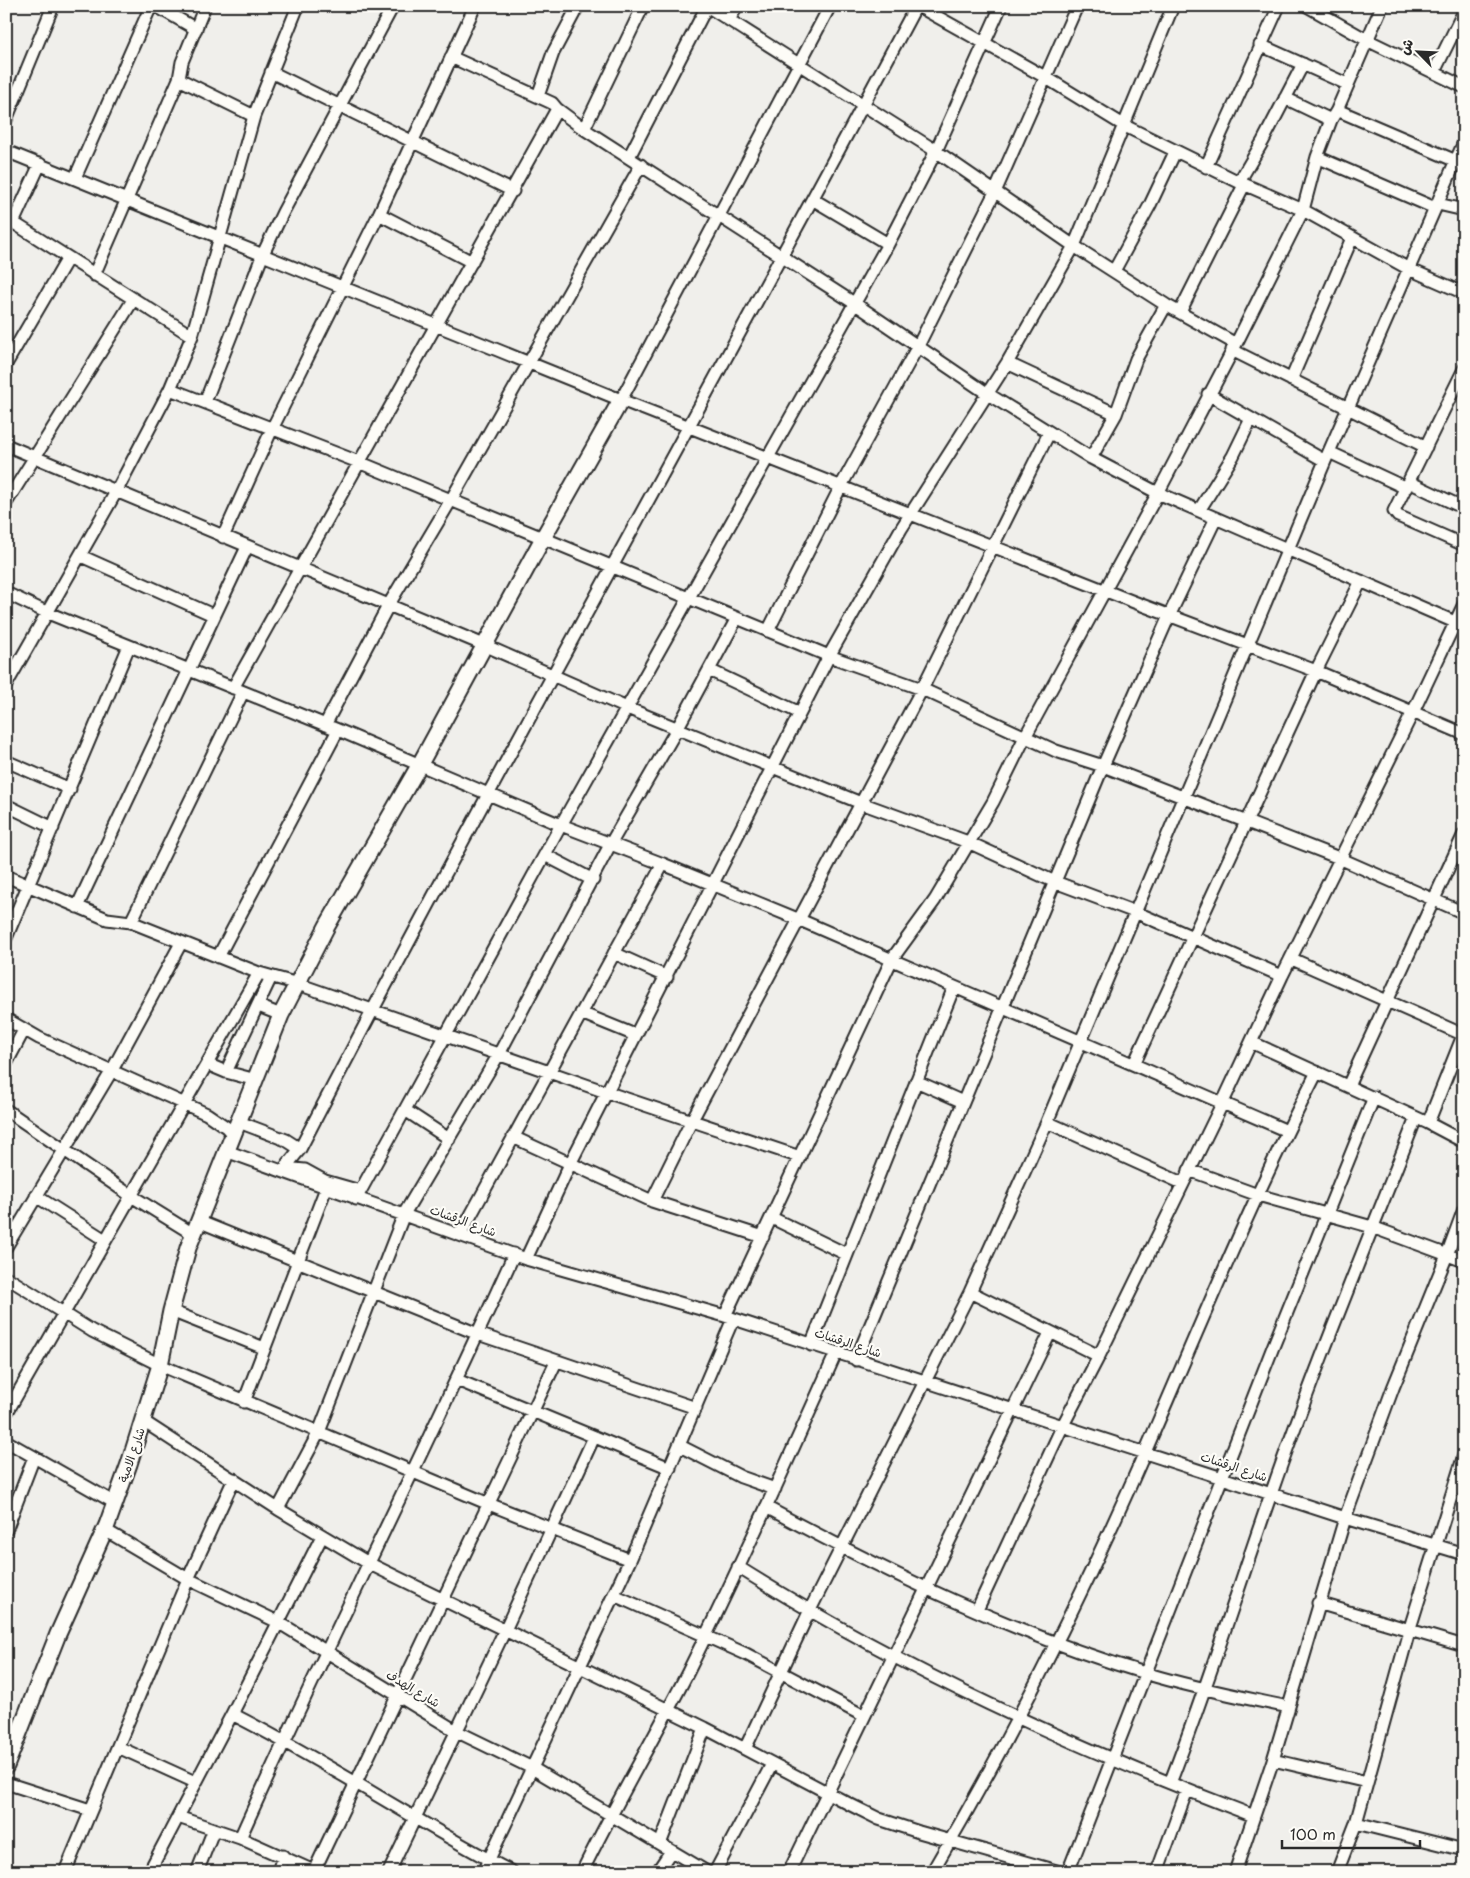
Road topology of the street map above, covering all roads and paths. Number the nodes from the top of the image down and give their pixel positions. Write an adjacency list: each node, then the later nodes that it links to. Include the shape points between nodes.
1 (53, 6): 42 (street)
2 (151, 6): 56 (street)
3 (156, 6): 22 (street)
4 (205, 6): 22 (street)
5 (298, 6): 29 (street)
6 (393, 6): 37 (street)
7 (475, 6): 26 (street)
8 (578, 6): 35 (street, via 553,53)
9 (643, 6): 44 (street)
10 (707, 6): 21 (street); 50 (street)
11 (737, 6): 21 (street)
12 (830, 6): 28 (street)
13 (917, 6): 24 (street); 38 (street)
14 (1001, 6): 24 (street)
15 (1077, 6): 31 (street)
16 (1173, 6): 43 (street)
17 (1279, 6): 25 (street)
18 (1307, 6): 23 (street)
19 (1382, 6): 23 (street)
20 (1464, 11): 30 (street)
21 (729, 20): 28 (street)
22 (196, 29): 32 (street, via 182,62)
23 (1367, 40): 30 (street); 33 (street)
24 (983, 43): 31 (street); 48 (street)
25 (1260, 45): 27 (street); 55 (street)
26 (451, 57): 35 (street); 45 (street)
27 (1303, 64): 33 (street); 36 (street)
28 (798, 65): 38 (street); 66 (street)
29 (271, 72): 37 (street); 41 (street)
30 (1434, 72): 34 (street)
31 (1045, 77): 43 (street); 59 (street)
32 (180, 79): 41 (street); 60 (street)
33 (1347, 84): 40 (street)
34 (1464, 87)
35 (538, 96): 39 (street)
36 (1285, 98): 40 (street); 57 (street)
37 (340, 106): 45 (street); 72 (street)
38 (863, 106): 48 (street); 61 (street)
39 (557, 109): 44 (street); 58 (street)
40 (1334, 115): 51 (street); 52 (street)
41 (254, 116): 68 (street)
42 (6, 120)
43 (1125, 126): 49 (street); 71 (street)
44 (584, 129): 50 (street)
45 (412, 140): 58 (street); 65 (street)
46 (1464, 142): 52 (street)
47 (6, 150): 53 (street)
48 (936, 151): 59 (street); 70 (street)
49 (1175, 152): 55 (street); 77 (street)
50 (629, 157): 54 (street)
51 (1317, 157): 62 (street); 63 (street)
52 (1456, 161): 62 (street)
53 (40, 164): 56 (street); 67 (street)
54 (641, 165): 66 (street); 89 (street)
55 (1206, 167): 57 (street)
56 (75, 178): 60 (street)
57 (1241, 183): 63 (street); 84 (street)
58 (513, 191): 75 (street)
59 (995, 192): 71 (street); 87 (street)
60 (128, 200): 68 (street); 78 (street)
61 (814, 200): 70 (street); 73 (street)
62 (1436, 206): 64 (street); 76 (street)
63 (1303, 210): 69 (street); 88 (street)
64 (1464, 210)
65 (379, 214): 75 (street); 79 (street)
66 (717, 216): 73 (street); 97 (street)
67 (10, 220): 74 (street)
68 (220, 237): 72 (street); 86 (street)
69 (1352, 238): 76 (street); 93 (street)
70 (888, 244): 82 (street)
71 (1074, 246): 77 (street); 90 (street)
72 (264, 254): 79 (street); 98 (street)
73 (781, 257): 82 (street); 102 (street)
74 (68, 258): 78 (street); 91 (street)
75 (472, 262): 85 (street)
76 (1409, 269): 80 (street); 99 (street)
77 (1114, 271): 83 (street)
78 (94, 275): 81 (street)
79 (342, 287): 85 (street); 103 (street)
80 (1464, 293)
81 (133, 300): 86 (street); 109 (street)
82 (854, 303): 87 (street); 108 (street)
83 (1166, 305): 84 (street); 100 (street, via 1136,359)
84 (1180, 312): 88 (street)
85 (438, 324): 89 (street); 111 (street)
86 (192, 336): 94 (street)
87 (918, 346): 95 (street); 113 (street)
88 (1234, 347): 93 (street); 96 (street)
89 (527, 362): 97 (street); 116 (street)
90 (1007, 363): 95 (street); 100 (street)
91 (6, 364)
92 (1464, 369): 106 (street)
93 (1291, 380): 99 (street)
94 (170, 388): 98 (street); 114 (street)
95 (988, 394): 104 (street); 120 (street)
96 (1208, 394): 101 (street); 115 (street)
97 (621, 400): 102 (street); 123 (street, شارع الامية)
98 (205, 402): 103 (street)
99 (1348, 408): 106 (street); 107 (street)
100 (1116, 414): 110 (street)
101 (1251, 420): 107 (street); 119 (street)
102 (689, 426): 108 (street); 129 (street)
103 (272, 429): 111 (street); 122 (street)
104 (1049, 433): 110 (street); 125 (street)
105 (6, 446): 109 (street)
106 (1426, 447): 112 (street)
107 (1327, 456): 112 (street); 127 (street)
108 (766, 457): 113 (street); 134 (street)
109 (35, 458): 114 (street); 117 (street)
110 (1090, 458): 115 (street)
111 (361, 462): 116 (street); 130 (street)
112 (1407, 485): 118 (street); 124 (street, via 1395,514)
113 (841, 486): 120 (street); 142 (street)
114 (116, 492): 122 (street); 128 (street)
115 (1158, 493): 119 (street); 132 (street)
116 (451, 500): 123 (street); 136 (street)
117 (6, 503)
118 (1464, 508)
119 (1200, 510): 121 (street)
120 (911, 514): 125 (street); 146 (street)
121 (1216, 518): 127 (street); 139 (street)
122 (223, 537): 126 (street)
123 (543, 538): 129 (street); 144 (street, شارع الامية)
124 (1464, 545)
125 (992, 546): 132 (street); 152 (street)
126 (247, 547): 130 (street); 138 (street)
127 (1288, 549): 131 (street); 143 (street)
128 (81, 556): 137 (street); 138 (street)
129 (612, 566): 134 (street); 150 (street)
130 (300, 569): 136 (street); 153 (street)
131 (1361, 581): 141 (street); 149 (street)
132 (1104, 590): 139 (street); 161 (street)
133 (6, 593): 137 (street)
134 (688, 597): 140 (street); 154 (street)
135 (1464, 604): 141 (street)
136 (388, 606): 144 (street); 157 (street)
137 (48, 613): 145 (street); 151 (street)
138 (214, 615): 148 (street)
139 (1169, 616): 143 (street); 164 (street)
140 (737, 618): 142 (street); 147 (street)
141 (1459, 624): 155 (street)
142 (768, 631): 146 (street)
143 (1247, 643): 149 (street); 168 (street)
144 (484, 645): 150 (street); 163 (street, شارع الامية)
145 (129, 646): 148 (street); 166 (street)
146 (829, 656): 152 (street); 156 (street)
147 (709, 670): 156 (street); 158 (street)
148 (189, 671): 153 (street); 186 (street)
149 (1316, 671): 155 (street); 171 (street)
150 (551, 675): 154 (street); 167 (street)
151 (6, 685)
152 (922, 689): 161 (street); 169 (street)
153 (238, 690): 157 (street); 190 (street)
154 (627, 708): 158 (street); 172 (street)
155 (1413, 712): 160 (street); 178 (street)
156 (800, 713): 165 (street)
157 (326, 725): 159 (street)
158 (677, 728): 165 (street); 176 (street)
159 (338, 730): 163 (street); 195 (street)
160 (1464, 734)
161 (1025, 738): 164 (street); 175 (street, via 994,802)
162 (6, 761): 166 (street)
163 (420, 764): 167 (street); 202 (street, شارع الامية, via 327,926)
164 (1103, 766): 168 (street); 182 (street)
165 (772, 767): 169 (street); 183 (street)
166 (70, 789): 173 (street)
167 (488, 794): 172 (street); 207 (street)
168 (1182, 797): 171 (street); 187 (street)
169 (861, 803): 175 (street); 189 (street)
170 (6, 805): 173 (street)
171 (1247, 821): 178 (street); 191 (street)
172 (561, 825): 176 (street); 177 (street)
173 (53, 828): 184 (street)
174 (1464, 834): 185 (street)
175 (968, 842): 182 (street); 196 (street, via 934,900)
176 (611, 843): 179 (street); 181 (street)
177 (545, 855): 181 (street); 214 (street)
178 (1339, 858): 185 (street); 197 (street)
179 (663, 864): 183 (street); 194 (street)
180 (6, 876): 184 (street)
181 (593, 880): 217 (street)
182 (1055, 882): 187 (street); 206 (street)
183 (713, 885): 189 (street); 201 (street)
184 (29, 886): 186 (street); 192 (street)
185 (1432, 900): 188 (street); 204 (street)
186 (77, 907): 190 (street)
187 (1135, 912): 191 (street); 215 (street)
188 (1464, 913)
189 (800, 920): 196 (street); 236 (street)
190 (130, 922): 193 (street)
191 (1192, 936): 199 (street); 220 (street)
192 (6, 938)
193 (181, 943): 195 (street); 221 (street)
194 (614, 953): 201 (street); 208 (street)
195 (218, 957): 198 (street)
196 (892, 959): 203 (street); 247 (street)
197 (1292, 959): 199 (street); 204 (street)
198 (259, 973): 200 (street); 219 (street)
199 (1282, 976): 216 (street)
200 (271, 977): 202 (street); 205 (street)
201 (667, 977): 212 (street)
202 (298, 984): 207 (street); 209 (street, شارع الامية)
203 (954, 987): 206 (street); 226 (street)
204 (1386, 1000): 213 (street); 227 (street)
205 (258, 1008): 209 (street); 222 (street)
206 (1002, 1009): 215 (street); 230 (street)
207 (372, 1011): 214 (street); 244 (street)
208 (580, 1013): 212 (street); 223 (street)
209 (281, 1016): 225 (street, شارع الامية)
210 (6, 1018): 211 (street)
211 (24, 1030): 218 (street); 221 (street)
212 (636, 1035): 228 (street)
213 (1464, 1035): 238 (street)
214 (446, 1036): 217 (street); 234 (street)
215 (1080, 1041): 220 (street); 237 (street)
216 (1251, 1042): 224 (street); 231 (street)
217 (499, 1054): 223 (street); 242 (street)
218 (6, 1064)
219 (207, 1064): 222 (street); 232 (street)
220 (1134, 1064): 231 (street)
221 (111, 1072): 232 (street); 245 (street)
222 (226, 1072): 225 (street)
223 (549, 1072): 228 (street); 241 (street)
224 (1317, 1072): 227 (street); 240 (street)
225 (256, 1080): 239 (street, شارع الامية)
226 (916, 1081): 230 (street); 268 (street)
227 (1348, 1086): 229 (street)
228 (606, 1092): 236 (street); 248 (street)
229 (1374, 1097): 235 (street); 258 (street)
230 (964, 1102): 285 (street)
231 (1223, 1102): 240 (street); 249 (street)
232 (183, 1104): 239 (street); 252 (street)
233 (6, 1110): 245 (street)
234 (405, 1110): 242 (street); 253 (street)
235 (1416, 1118): 238 (street); 262 (street)
236 (692, 1120): 247 (street); 256 (street)
237 (1047, 1122): 250 (street); 274 (street)
238 (1428, 1123): 243 (street)
239 (236, 1128): 244 (street, via 286,1140); 246 (street, شارع الامية)
240 (1287, 1131): 254 (street)
241 (513, 1137): 248 (street); 263 (street)
242 (449, 1139): 259 (street)
243 (1464, 1142)
244 (300, 1149): 253 (street, via 287,1165)
245 (64, 1150): 252 (street); 255 (street)
246 (226, 1151): 251 (street, شارع الرقشات); 261 (street, شارع الامية)
247 (800, 1157): 260 (street)
248 (570, 1164): 256 (street); 270 (street)
249 (1189, 1170): 250 (street); 254 (street)
250 (1182, 1183): 284 (street)
251 (326, 1188): 253 (street, شارع الرقشات); 272 (street)
252 (130, 1195): 261 (street); 265 (street)
253 (358, 1195): 259 (street, شارع الرقشات)
254 (1258, 1195): 258 (street); 301 (street)
255 (36, 1196): 265 (street); 266 (street)
256 (652, 1201): 264 (street)
257 (1464, 1209): 269 (street)
258 (1327, 1213): 262 (street); 306 (street)
259 (404, 1214): 263 (street, شارع الرقشات); 275 (street)
260 (772, 1218): 264 (street); 268 (street)
261 (195, 1227): 272 (street); 276 (street, شارع الامية)
262 (1372, 1227): 269 (street); 309 (street)
263 (460, 1235): 267 (street, شارع الرقشات)
264 (764, 1236): 278 (street)
265 (105, 1240): 277 (street)
266 (6, 1247)
267 (514, 1254): 270 (street, شارع الرقشات); 280 (street)
268 (846, 1254): 281 (street)
269 (1447, 1255): 271 (street); 314 (street)
270 (526, 1258): 278 (street, شارع الرقشات)
271 (1464, 1261)
272 (297, 1262): 275 (street); 282 (street)
273 (6, 1277): 277 (street)
274 (970, 1292): 279 (street); 289 (street)
275 (373, 1293): 280 (street); 297 (street)
276 (171, 1311): 282 (street); 287 (street, شارع الامية)
277 (64, 1314): 287 (street); 294 (street)
278 (729, 1318): 281 (street, شارع الرقشات); 291 (street)
279 (1050, 1332): 284 (street); 292 (street)
280 (478, 1334): 286 (street); 288 (street)
281 (811, 1345): 283 (street, شارع الرقشات)
282 (264, 1348): 290 (street)
283 (836, 1353): 285 (street, شارع الرقشات); 308 (street)
284 (1099, 1356): 296 (street)
285 (856, 1360): 289 (street, شارع الرقشات)
286 (556, 1362): 291 (street); 293 (street)
287 (160, 1365): 290 (street); 295 (street, شارع الامية)
288 (457, 1380): 293 (street); 305 (street)
289 (924, 1381): 292 (street, شارع الرقشات); 320 (street)
290 (244, 1402): 297 (street)
291 (696, 1408): 300 (street)
292 (1014, 1409): 296 (street, شارع الرقشات); 326 (street)
293 (530, 1412): 298 (street); 311 (street)
294 (6, 1414)
295 (144, 1420): 307 (street); 310 (street, شارع الامية)
296 (1063, 1424): 301 (street, شارع الرقشات); 330 (street)
297 (319, 1432): 305 (street); 313 (street)
298 (594, 1437): 304 (street); 315 (street)
299 (6, 1441): 303 (street)
300 (680, 1446): 304 (street); 308 (street, via 742,1477)
301 (1146, 1451): 306 (street, شارع الرقشات); 336 (street)
302 (1464, 1455): 319 (street)
303 (34, 1457): 310 (street); 316 (street)
304 (670, 1468): 322 (street)
305 (414, 1472): 311 (street); 323 (street)
306 (1223, 1478): 309 (street, شارع الرقشات); 342 (street)
307 (234, 1479): 313 (street); 325 (street)
308 (775, 1488): 312 (street)
309 (1271, 1494): 314 (street, شارع الرقشات); 343 (street)
310 (115, 1503): 317 (street, شارع الامية)
311 (489, 1504): 315 (street); 328 (street)
312 (766, 1507): 320 (street); 324 (street)
313 (278, 1510): 318 (street)
314 (1345, 1518): 319 (street, شارع الرقشات); 329 (street)
315 (551, 1528): 322 (street); 333 (street)
316 (6, 1530)
317 (105, 1530): 325 (street, شارع الهدف); 358 (street, شارع الامية, via 58,1634)
318 (322, 1536): 323 (street); 332 (street)
319 (1436, 1545): 321 (street, شارع الرقشات); 334 (street)
320 (842, 1548): 326 (street); 331 (street)
321 (1464, 1554)
322 (630, 1560): 327 (street)
323 (370, 1564): 328 (street); 338 (street)
324 (738, 1567): 331 (street); 335 (street)
325 (188, 1579): 332 (street, شارع الهدف); 353 (street)
326 (925, 1589): 330 (street); 339 (street)
327 (614, 1595): 335 (street); 340 (street)
328 (441, 1600): 333 (street); 344 (street)
329 (1318, 1602): 334 (street); 345 (street)
330 (977, 1610): 336 (street)
331 (809, 1612): 339 (street); 341 (street)
332 (278, 1622): 338 (street, شارع الهدف); 347 (street)
333 (505, 1630): 340 (street); 351 (street)
334 (1410, 1631): 337 (street); 361 (street)
335 (706, 1635): 341 (street, via 774,1667); 346 (street)
336 (1058, 1642): 342 (street); 349 (street)
337 (1464, 1646)
338 (328, 1652): 344 (street, شارع الهدف); 352 (street)
339 (895, 1656): 348 (street); 349 (street)
340 (581, 1666): 346 (street); 359 (street)
341 (781, 1674): 348 (street); 354 (street)
342 (1147, 1674): 343 (street); 356 (street)
343 (1206, 1690): 345 (street); 364 (street)
344 (397, 1696): 351 (street, شارع الهدف); 363 (street)
345 (1288, 1707): 355 (street)
346 (668, 1710): 350 (street); 368 (street)
347 (232, 1714): 352 (street); 360 (street)
348 (864, 1716): 366 (street)
349 (1018, 1719): 356 (street); 375 (street)
350 (705, 1728): 354 (street); 376 (street)
351 (456, 1731): 359 (street, شارع الهدف); 371 (street)
352 (284, 1740): 363 (street); 374 (street)
353 (118, 1747): 360 (street); 367 (street)
354 (745, 1749): 357 (street)
355 (1273, 1760): 361 (street); 369 (street)
356 (1113, 1761): 364 (street); 396 (street)
357 (772, 1764): 366 (street); 392 (street)
358 (6, 1766)
359 (532, 1768): 368 (street, شارع الهدف); 380 (street)
360 (195, 1782): 370 (street)
361 (1367, 1782): 372 (street)
362 (6, 1783): 367 (street)
363 (355, 1783): 371 (street); 381 (street)
364 (1170, 1783): 365 (street)
365 (1187, 1790): 369 (street); 397 (street)
366 (827, 1793): 375 (street, via 879,1819); 393 (street)
367 (90, 1810): 382 (street)
368 (610, 1813): 376 (street, شارع الهدف); 389 (street)
369 (1254, 1816): 398 (street)
370 (178, 1817): 373 (street); 383 (street)
371 (414, 1818): 380 (street); 386 (street)
372 (1356, 1823): 377 (street); 399 (street)
373 (214, 1829): 374 (street); 384 (street)
374 (240, 1838): 379 (street)
375 (950, 1841): 394 (street); 395 (street)
376 (660, 1844): 378 (street, شارع الهدف)
377 (1464, 1850)
378 (671, 1851): 390 (street); 391 (street, شارع الهدف)
379 (283, 1856): 381 (street); 385 (street)
380 (488, 1860): 387 (street); 388 (street)
381 (315, 1871)
382 (65, 1872)
383 (149, 1872)
384 (196, 1872)
385 (278, 1872)
386 (389, 1872)
387 (483, 1872)
388 (512, 1872)
389 (582, 1872)
390 (657, 1872)
391 (707, 1872)
392 (715, 1872)
393 (788, 1872)
394 (932, 1872)
395 (1060, 1872)
396 (1068, 1872)
397 (1157, 1872)
398 (1236, 1872)
399 (1337, 1872)

